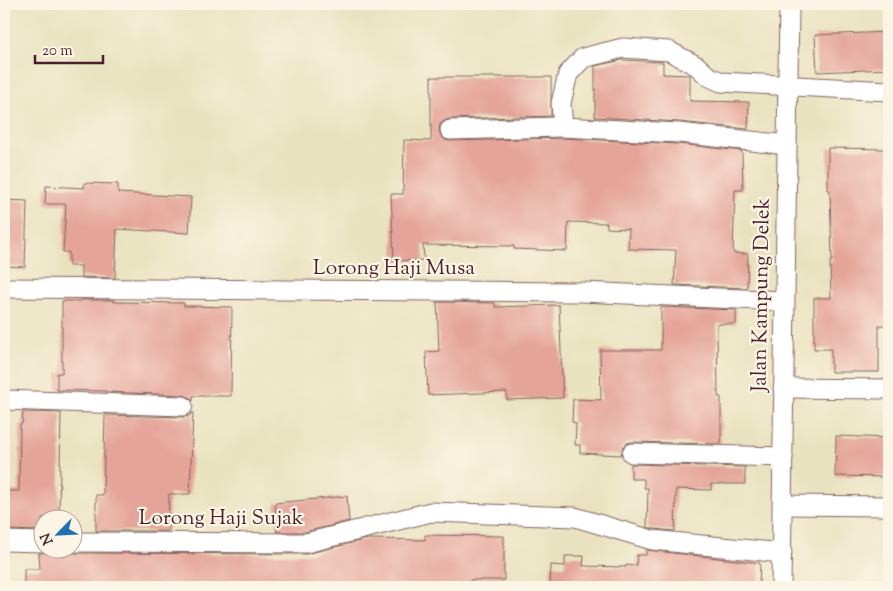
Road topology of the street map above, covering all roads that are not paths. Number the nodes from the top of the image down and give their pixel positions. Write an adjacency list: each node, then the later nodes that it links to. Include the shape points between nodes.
1 (789, 4): 2 (street, Jalan Kampung Delek)
2 (787, 86): 3 (street); 4 (street, via 721,82 670,51 623,48 583,58 568,74 561,103); 6 (street, Jalan Kampung Delek)
3 (889, 91)
4 (563, 128): 5 (street); 6 (street, via 679,133)
5 (450, 130)
6 (787, 145): 8 (street, Jalan Kampung Delek)
7 (4, 288): 8 (street, Lorong Haji Musa, via 581,292)
8 (784, 301): 9 (street, Jalan Kampung Delek)
9 (783, 388): 10 (street); 14 (street, Jalan Kampung Delek)
10 (889, 389)
11 (4, 400): 12 (street)
12 (183, 406)
13 (632, 453): 14 (street)
14 (783, 457): 15 (street, Jalan Kampung Delek)
15 (782, 505): 16 (street); 20 (street, Jalan Kampung Delek)
16 (889, 506)
17 (4, 541): 18 (street)
18 (32, 542)
19 (82, 542): 20 (street, Lorong Haji Sujak, via 306,543 431,512 575,517 652,540)
20 (782, 553): 21 (street, Jalan Kampung Delek)
21 (781, 587)

